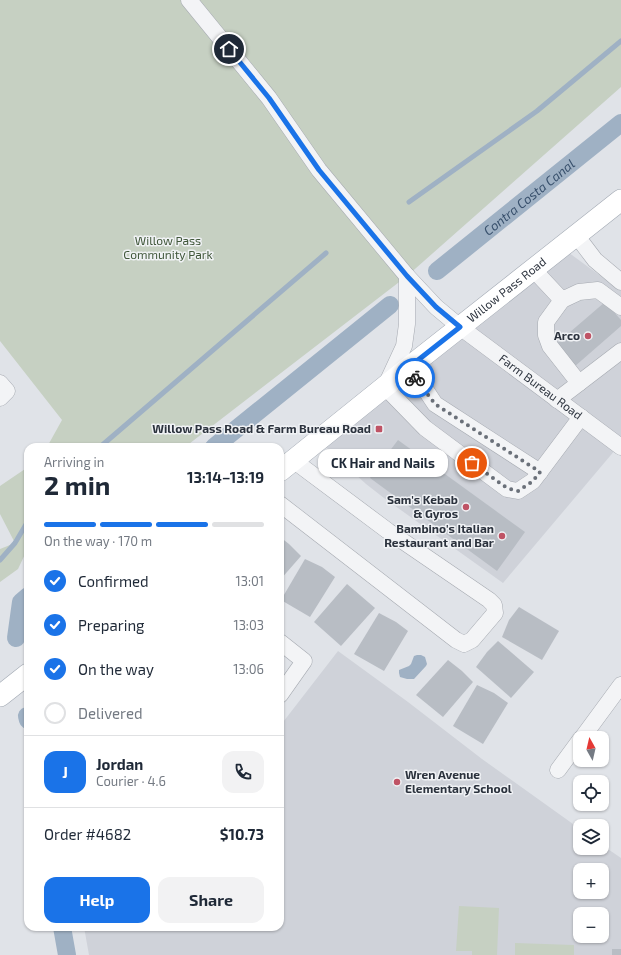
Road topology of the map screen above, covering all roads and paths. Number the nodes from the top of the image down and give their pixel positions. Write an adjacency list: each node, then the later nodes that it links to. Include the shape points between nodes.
1 (188, 0): 5 (street, Farm Bureau Road, via 269,98 319,170)
2 (621, 200): 3 (main road, Willow Pass Road)
3 (576, 235): 4 (main road, Willow Pass Road); 6 (street, via 595,260)
4 (533, 269): 7 (street); 9 (main road, Willow Pass Road)
5 (407, 276): 9 (street, Farm Bureau Road, via 436,307); 14 (street, via 407,324 404,346)
6 (621, 282)
7 (562, 300): 8 (street, via 580,292 598,290); 13 (street, via 546,322 546,335 550,346)
8 (621, 307)
9 (460, 327): 11 (main road, Willow Pass Road); 16 (street, Farm Bureau Road)
10 (621, 351): 13 (street)
11 (408, 368): 14 (main road, Willow Pass Road); 20 (street, via 435,404)
12 (0, 383): 15 (street, via 7,391)
13 (579, 383): 16 (street)
14 (385, 387): 19 (main road, Willow Pass Road); 20 (street, via 425,428 507,488 518,491 533,481)
15 (0, 398)
16 (557, 400): 17 (street, Farm Bureau Road)
17 (581, 417): 18 (street, Farm Bureau Road); 20 (street)
18 (621, 447)
19 (286, 465): 21 (street, via 489,600 494,606 495,613 472,640 464,644)
20 (540, 472)
21 (284, 507)
22 (284, 645): 25 (street, via 304,661)
23 (24, 677): 26 (main road)
24 (621, 685): 27 (street)
25 (284, 689)
26 (0, 696)
27 (587, 731)
28 (573, 750): 29 (street)
29 (558, 770)

